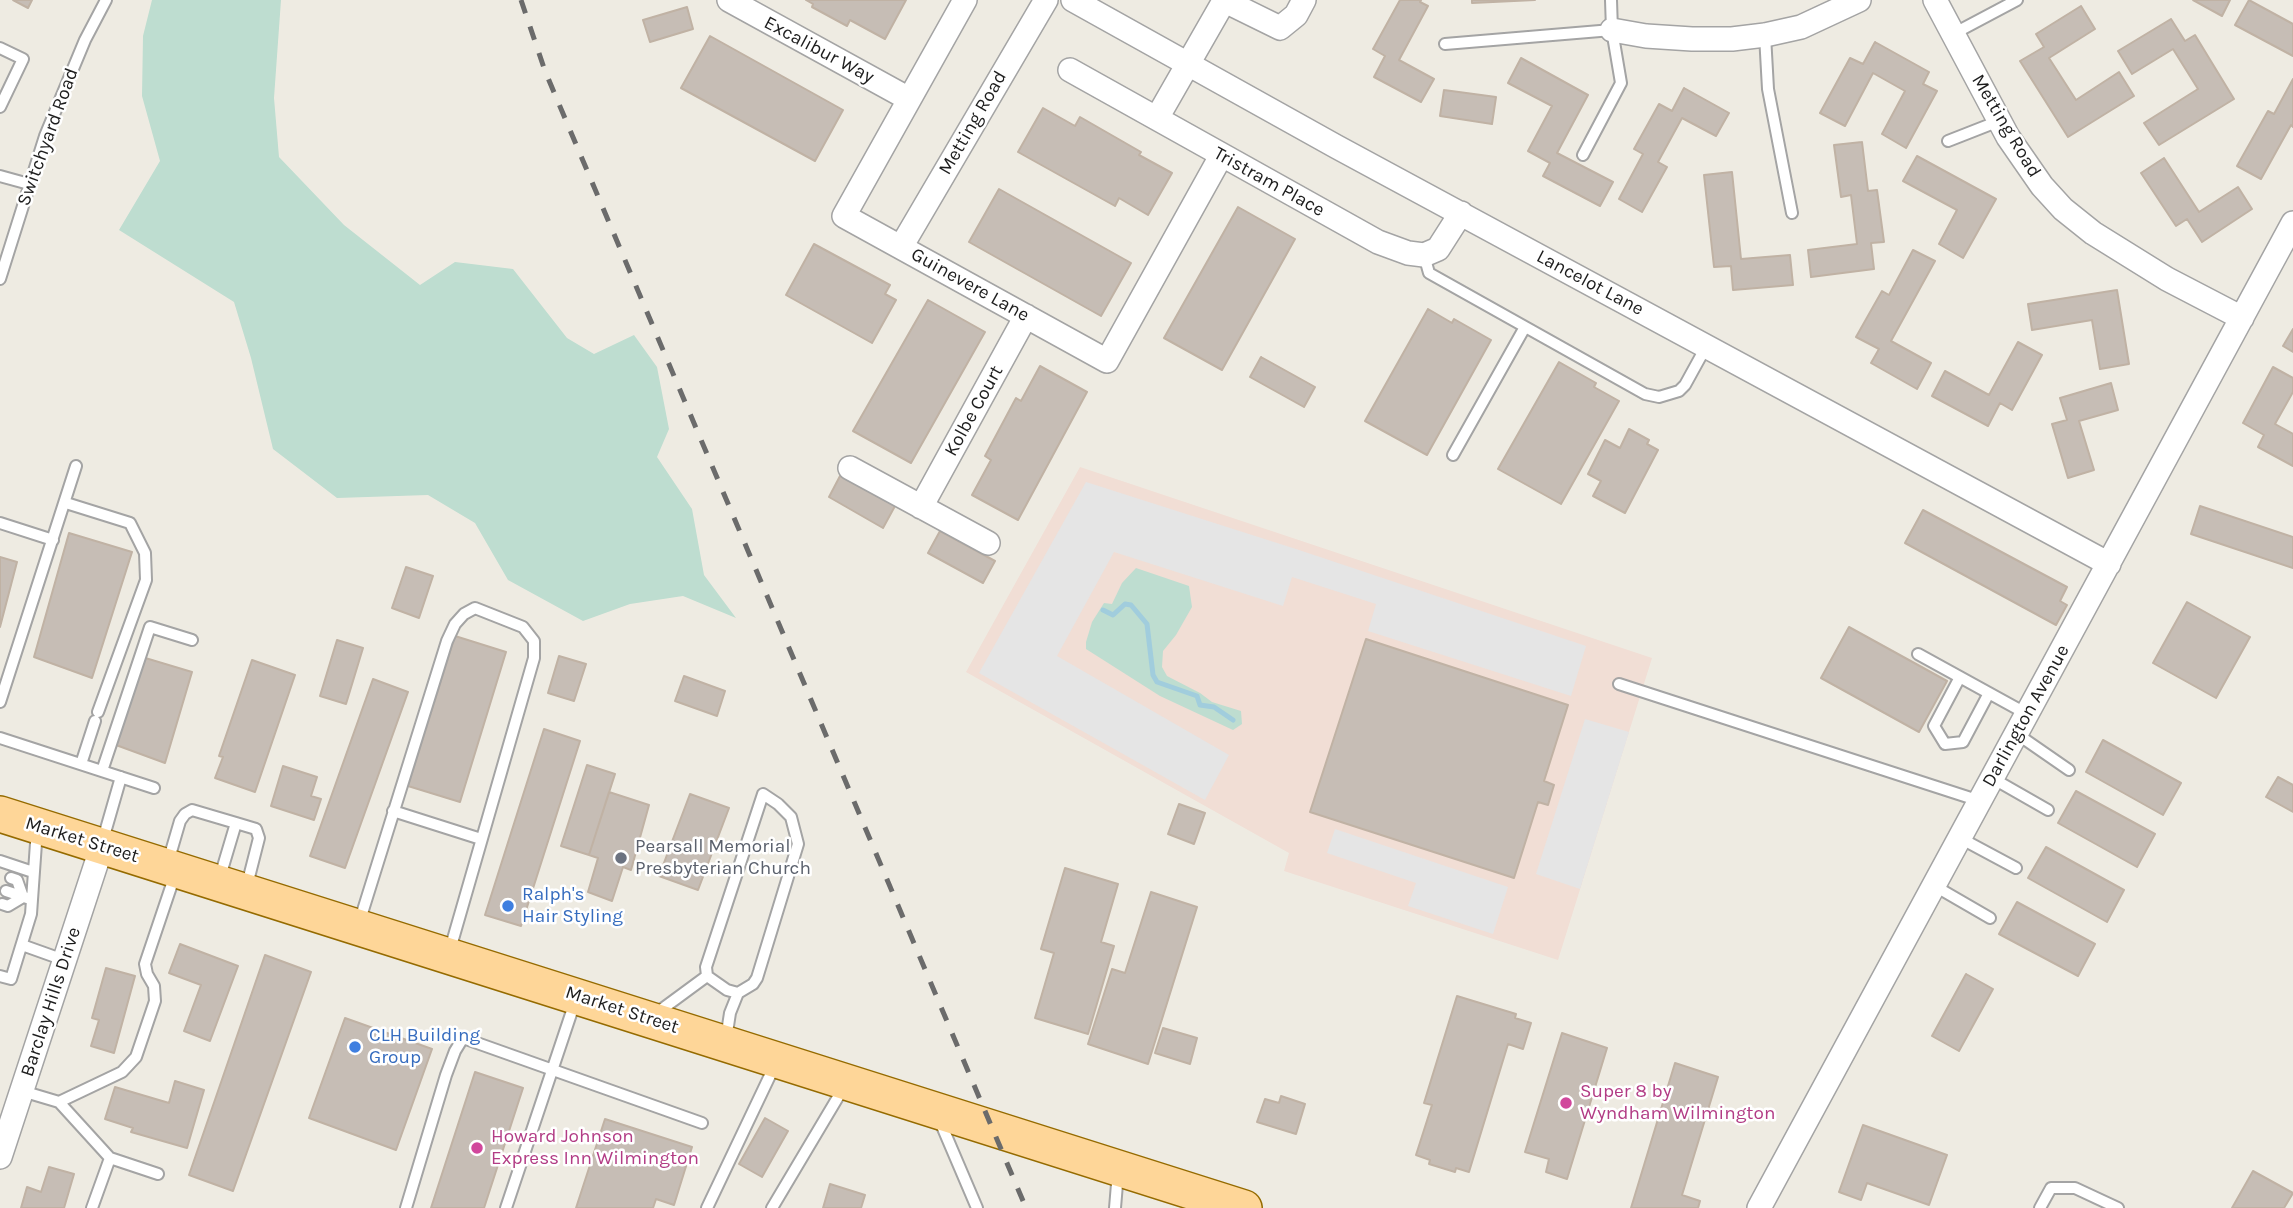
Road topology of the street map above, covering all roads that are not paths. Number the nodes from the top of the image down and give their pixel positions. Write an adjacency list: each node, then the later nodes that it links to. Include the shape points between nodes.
1 (106, 0): 27 (lane, Switchyard Road, via 66,82)
2 (729, 0): 19 (street, Excalibur Way)
3 (964, 0): 19 (street, Guinevere Lane)
4 (1046, 0): 31 (street, Metting Road)
5 (1073, 0): 17 (street, Lancelot Lane)
6 (1224, 0): 7 (street, via 1280,28 1296,15); 17 (street)
7 (1304, 0)
8 (1611, 0): 12 (lane)
9 (1859, 0): 14 (street, via 1801,27)
10 (1935, 0): 13 (street, Metting Road)
11 (2017, 0): 13 (lane)
12 (1612, 30): 14 (street, via 1692,39); 15 (lane); 24 (lane, via 1621,83)
13 (1953, 34): 22 (street, Metting Road)
14 (1765, 35): 29 (lane, via 1768,89)
15 (1445, 44)
16 (0, 48): 20 (lane, via 23,59)
17 (1189, 64): 21 (street); 28 (street, Lancelot Lane)
18 (1070, 70): 21 (street, Tristram Place)
19 (909, 99): 31 (street, Guinevere Lane, via 844,216)
20 (0, 107)
21 (1157, 118): 25 (street, Tristram Place)
22 (1999, 121): 23 (lane); 35 (street, Metting Road, via 2063,209 2166,279)
23 (1948, 141)
24 (1583, 155)
25 (1221, 156): 32 (street, Tristram Place, via 1378,242); 34 (street, Guinevere Lane, via 1107,361)
26 (0, 176): 27 (lane)
27 (29, 184): 33 (lane, Switchyard Road)
28 (1461, 213): 32 (street, via 1438,249); 37 (street, Lancelot Lane)
29 (1793, 213)
30 (2293, 223): 35 (street, Darlington Avenue, via 2282,252)
31 (901, 247): 34 (street, Guinevere Lane)
32 (1423, 255): 36 (lane, via 1429,273)
33 (0, 279)
34 (1027, 316): 42 (street, Kolbe Court)
35 (2242, 318): 46 (street, Darlington Avenue)
36 (1525, 327): 37 (lane, via 1658,397 1685,385); 38 (lane)
37 (1707, 345): 46 (street, Lancelot Lane)
38 (1453, 455)
39 (76, 466): 41 (lane)
40 (850, 468): 42 (street)
41 (65, 503): 44 (lane); 47 (lane, via 130,523 145,553 146,580)
42 (921, 507): 45 (street)
43 (0, 523): 44 (lane)
44 (53, 540): 54 (lane)
45 (988, 543)
46 (2109, 564): 55 (street, Darlington Avenue)
47 (131, 621): 48 (lane); 57 (lane)
48 (150, 627): 49 (lane); 59 (lane)
49 (192, 640)
50 (1918, 654): 51 (lane)
51 (1961, 677): 53 (lane); 53 (lane, via 1934,726 1944,744 1963,742)
52 (1619, 684): 63 (lane)
53 (1989, 693): 55 (lane)
54 (0, 702)
55 (2022, 724): 58 (lane); 61 (street, Darlington Avenue)
56 (0, 738): 57 (lane)
57 (81, 764): 59 (lane)
58 (2069, 770)
59 (102, 771): 60 (lane)
60 (121, 777): 62 (lane); 71 (lane)
61 (1992, 778): 63 (street, Darlington Avenue); 64 (lane)
62 (154, 788)
63 (1980, 801): 69 (street, Darlington Avenue)
64 (2048, 810)
65 (393, 811): 70 (lane); 70 (lane, via 447,641 455,624 475,608 523,627 534,641 534,658); 83 (lane)
66 (0, 814): 68 (main road, Market Street)
67 (236, 823): 73 (lane, via 192,810 185,814); 78 (lane); 78 (lane, via 259,834)
68 (37, 826): 71 (main road, Market Street); 75 (lane)
69 (1960, 838): 74 (lane); 77 (street, Darlington Avenue)
70 (481, 839): 85 (lane)
71 (102, 846): 73 (main road, Market Street); 86 (street, Barclay Hills Drive)
72 (0, 861): 75 (lane)
73 (172, 868): 78 (main road, Market Street); 97 (lane, via 145,964 155,1001 136,1057 122,1072)
74 (2016, 868)
75 (33, 872): 80 (lane)
76 (11, 878): 80 (lane)
77 (1933, 886): 82 (lane); 112 (street, Darlington Avenue)
78 (232, 887): 83 (main road, Market Street)
79 (6, 891): 80 (lane)
80 (28, 898): 81 (lane); 84 (lane, via 31,914)
81 (2, 905)
82 (1990, 918)
83 (358, 927): 85 (main road, Market Street)
84 (22, 945): 86 (lane); 87 (lane, via 11,979)
85 (449, 956): 90 (main road, Market Street)
86 (64, 960): 96 (street, Barclay Hills Drive)
87 (0, 976)
88 (707, 976): 89 (lane); 89 (lane, via 706,967 763,794 791,817 798,845 757,978); 91 (lane)
89 (738, 993): 92 (lane)
90 (576, 996): 91 (main road, Market Street); 94 (lane)
91 (649, 1019): 92 (main road, Market Street)
92 (726, 1043): 93 (main road, Market Street)
93 (778, 1060): 95 (main road, Market Street); 107 (lane)
94 (553, 1070): 99 (lane); 105 (lane, via 463,1038 454,1051); 106 (lane)
95 (847, 1082): 98 (main road, Market Street); 108 (lane)
96 (22, 1091): 97 (lane); 100 (street, Barclay Hills Drive)
97 (59, 1102): 101 (lane)
98 (935, 1110): 102 (main road, Market Street); 109 (lane)
99 (702, 1123)
100 (0, 1157)
101 (110, 1158): 103 (lane); 104 (lane)
102 (1118, 1169): 110 (lane); 111 (main road, Market Street)
103 (158, 1174)
104 (92, 1208)
105 (406, 1208)
106 (506, 1208)
107 (707, 1208)
108 (772, 1208)
109 (977, 1208)
110 (1115, 1208)
111 (1244, 1208)
112 (1759, 1208)
113 (2040, 1208): 114 (lane, via 2051,1188 2075,1188)
114 (2118, 1208)

